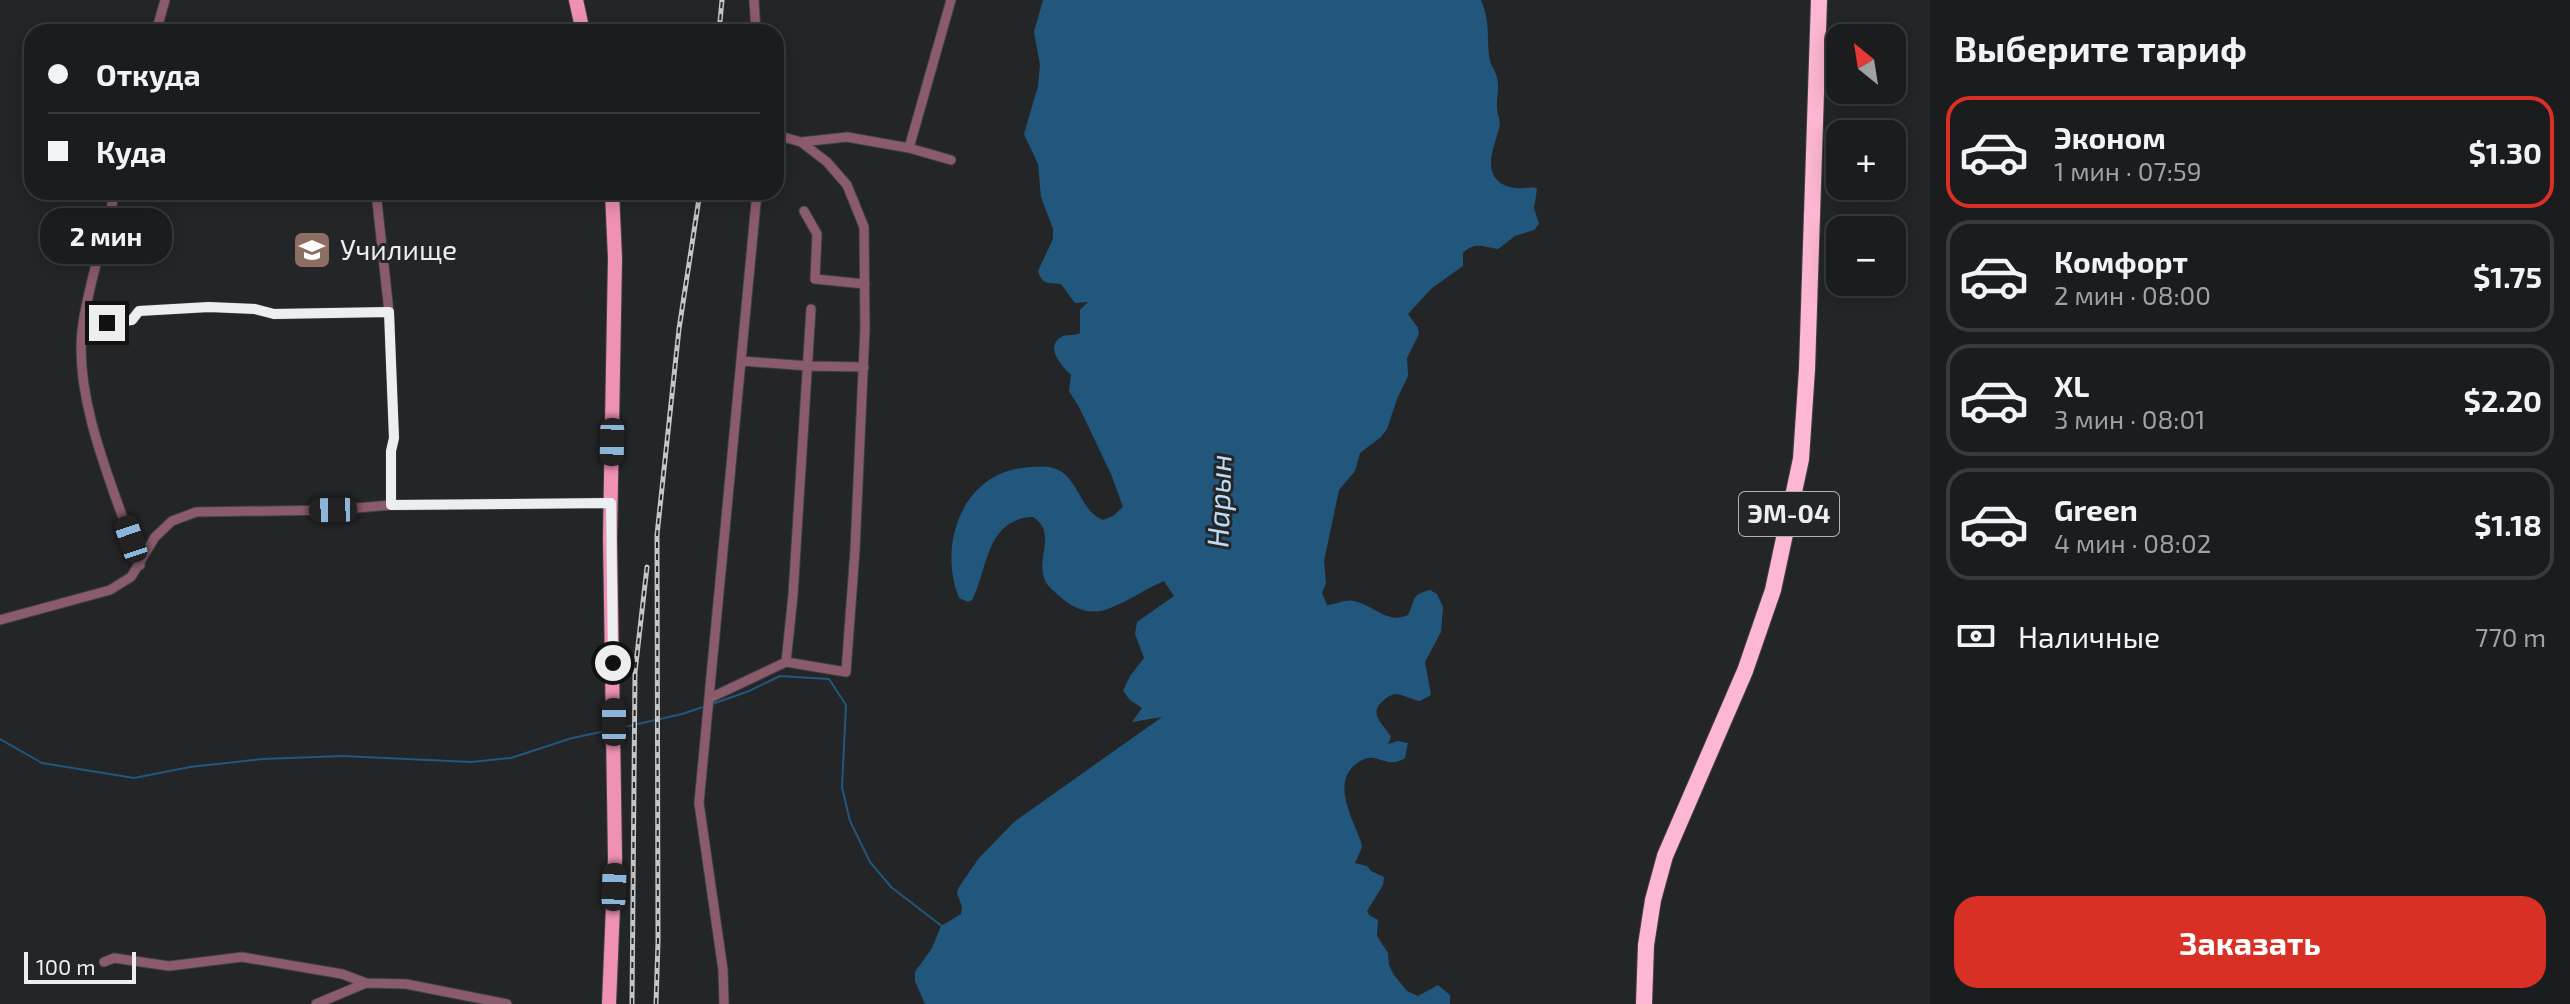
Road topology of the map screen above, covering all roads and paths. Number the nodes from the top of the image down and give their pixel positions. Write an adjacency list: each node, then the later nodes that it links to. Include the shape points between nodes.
1 (165, 0): 6 (street)
2 (576, 0): 7 (main road)
3 (754, 0): 8 (street)
4 (951, 0): 11 (street)
5 (1819, 0): 37 (highway, ЭМ-04, via 1801,459 1769,603 1665,856 1646,945)
6 (158, 24)
7 (581, 24)
8 (756, 24)
9 (784, 137): 10 (street)
10 (801, 142): 11 (street, via 847,137); 18 (street, via 847,185 864,227)
11 (909, 148): 12 (street)
12 (951, 160)
13 (113, 200): 21 (street)
14 (377, 200): 20 (street)
15 (612, 200): 25 (main road)
16 (756, 200): 22 (street)
17 (804, 211): 18 (street, via 817,234 815,279)
18 (865, 284): 24 (street)
19 (811, 309): 23 (street)
20 (389, 312): 21 (street, via 274,314 209,307 139,311 132,320); 26 (street)
21 (83, 325): 27 (street, via 85,395)
22 (742, 361): 23 (street); 30 (street)
23 (809, 366): 24 (street); 29 (street)
24 (864, 367): 29 (street, via 846,672)
25 (611, 503): 26 (street); 35 (main road, via 615,858)
26 (391, 505): 27 (street, via 196,512 172,521 155,537)
27 (140, 565): 28 (street, via 110,590)
28 (0, 620)
29 (786, 662): 30 (street)
30 (710, 698): 36 (street, via 699,803)
31 (104, 962): 32 (street, via 114,958 169,966 242,957)
32 (366, 983): 33 (street); 34 (street, via 406,984)
33 (316, 1004)
34 (507, 1004)
35 (609, 1004)
36 (724, 1004)
37 (1644, 1004)

